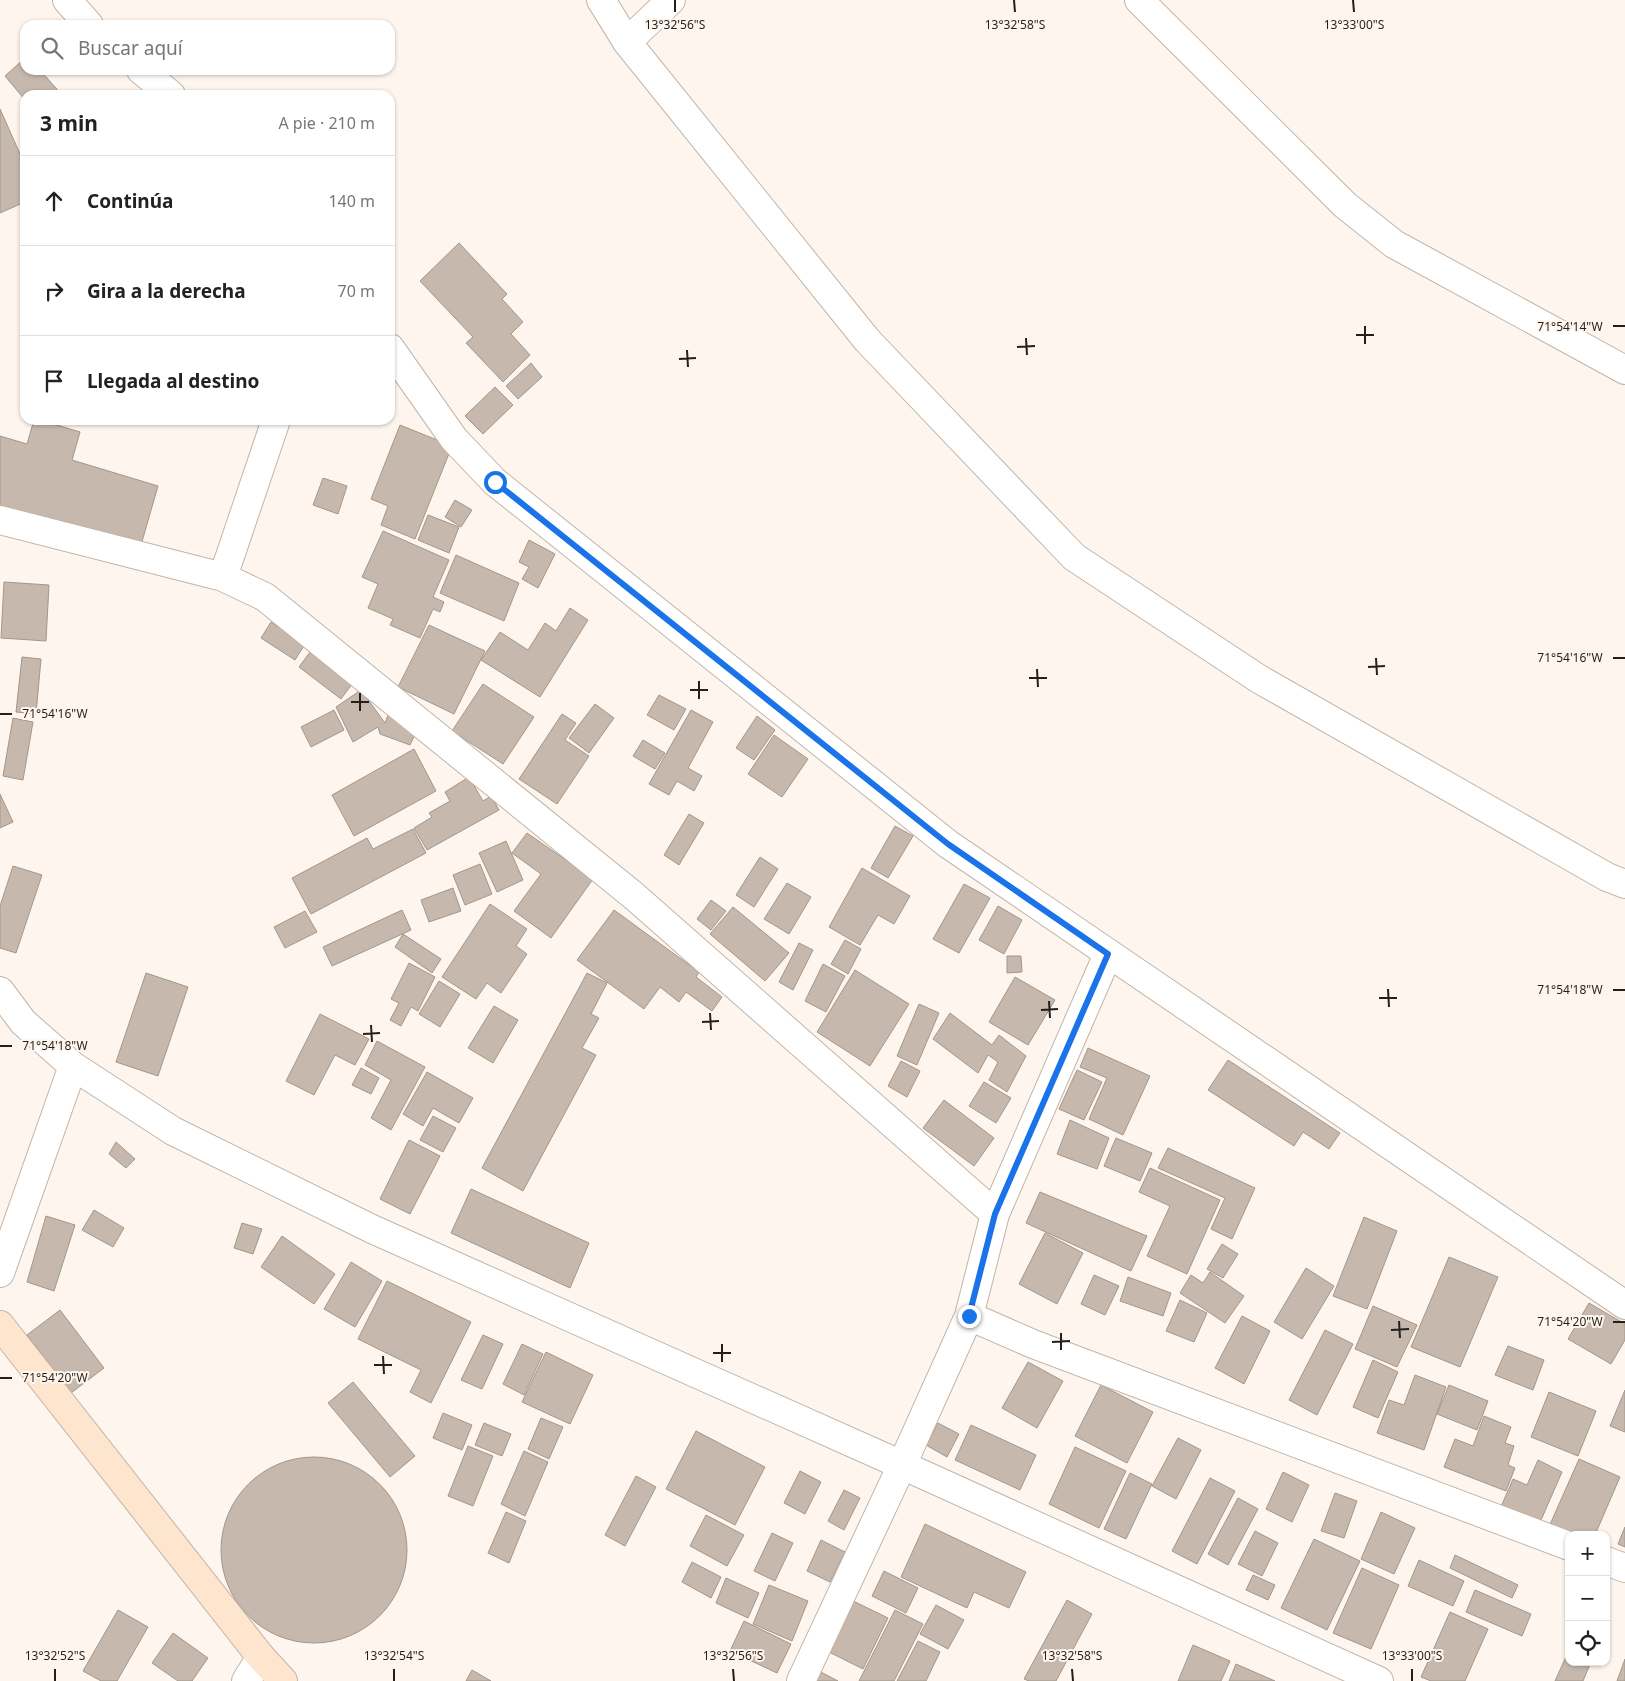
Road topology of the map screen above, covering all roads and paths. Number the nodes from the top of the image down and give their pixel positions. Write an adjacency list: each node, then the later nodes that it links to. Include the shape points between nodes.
1 (67, 0): 5 (street)
2 (601, 0): 6 (street)
3 (671, 0): 6 (street)
4 (1139, 0): 10 (street, via 1345,205 1394,244)
5 (85, 20)
6 (627, 42): 14 (street, via 867,340 1074,557 1259,678 1607,877)
7 (147, 75): 8 (street)
8 (165, 90)
9 (395, 355): 15 (street, via 454,439 495,482 948,844)
10 (1625, 370)
11 (274, 425): 13 (street)
12 (0, 520): 13 (street)
13 (223, 577): 18 (street, via 265,597 634,896)
14 (1625, 884)
15 (1108, 954): 18 (street); 20 (street)
16 (0, 991): 17 (street, via 23,1022)
17 (73, 1066): 19 (street); 23 (street, via 173,1130 372,1229)
18 (995, 1214): 21 (street)
19 (0, 1273)
20 (1625, 1305)
21 (969, 1316): 23 (street); 24 (street, via 1033,1344)
22 (0, 1326): 27 (street)
23 (902, 1465): 30 (street); 31 (street)
24 (1565, 1544)
25 (1610, 1562): 26 (street)
26 (1625, 1568)
27 (261, 1658): 28 (street); 29 (street)
28 (246, 1681)
29 (283, 1681)
30 (801, 1681)
31 (1379, 1681)

